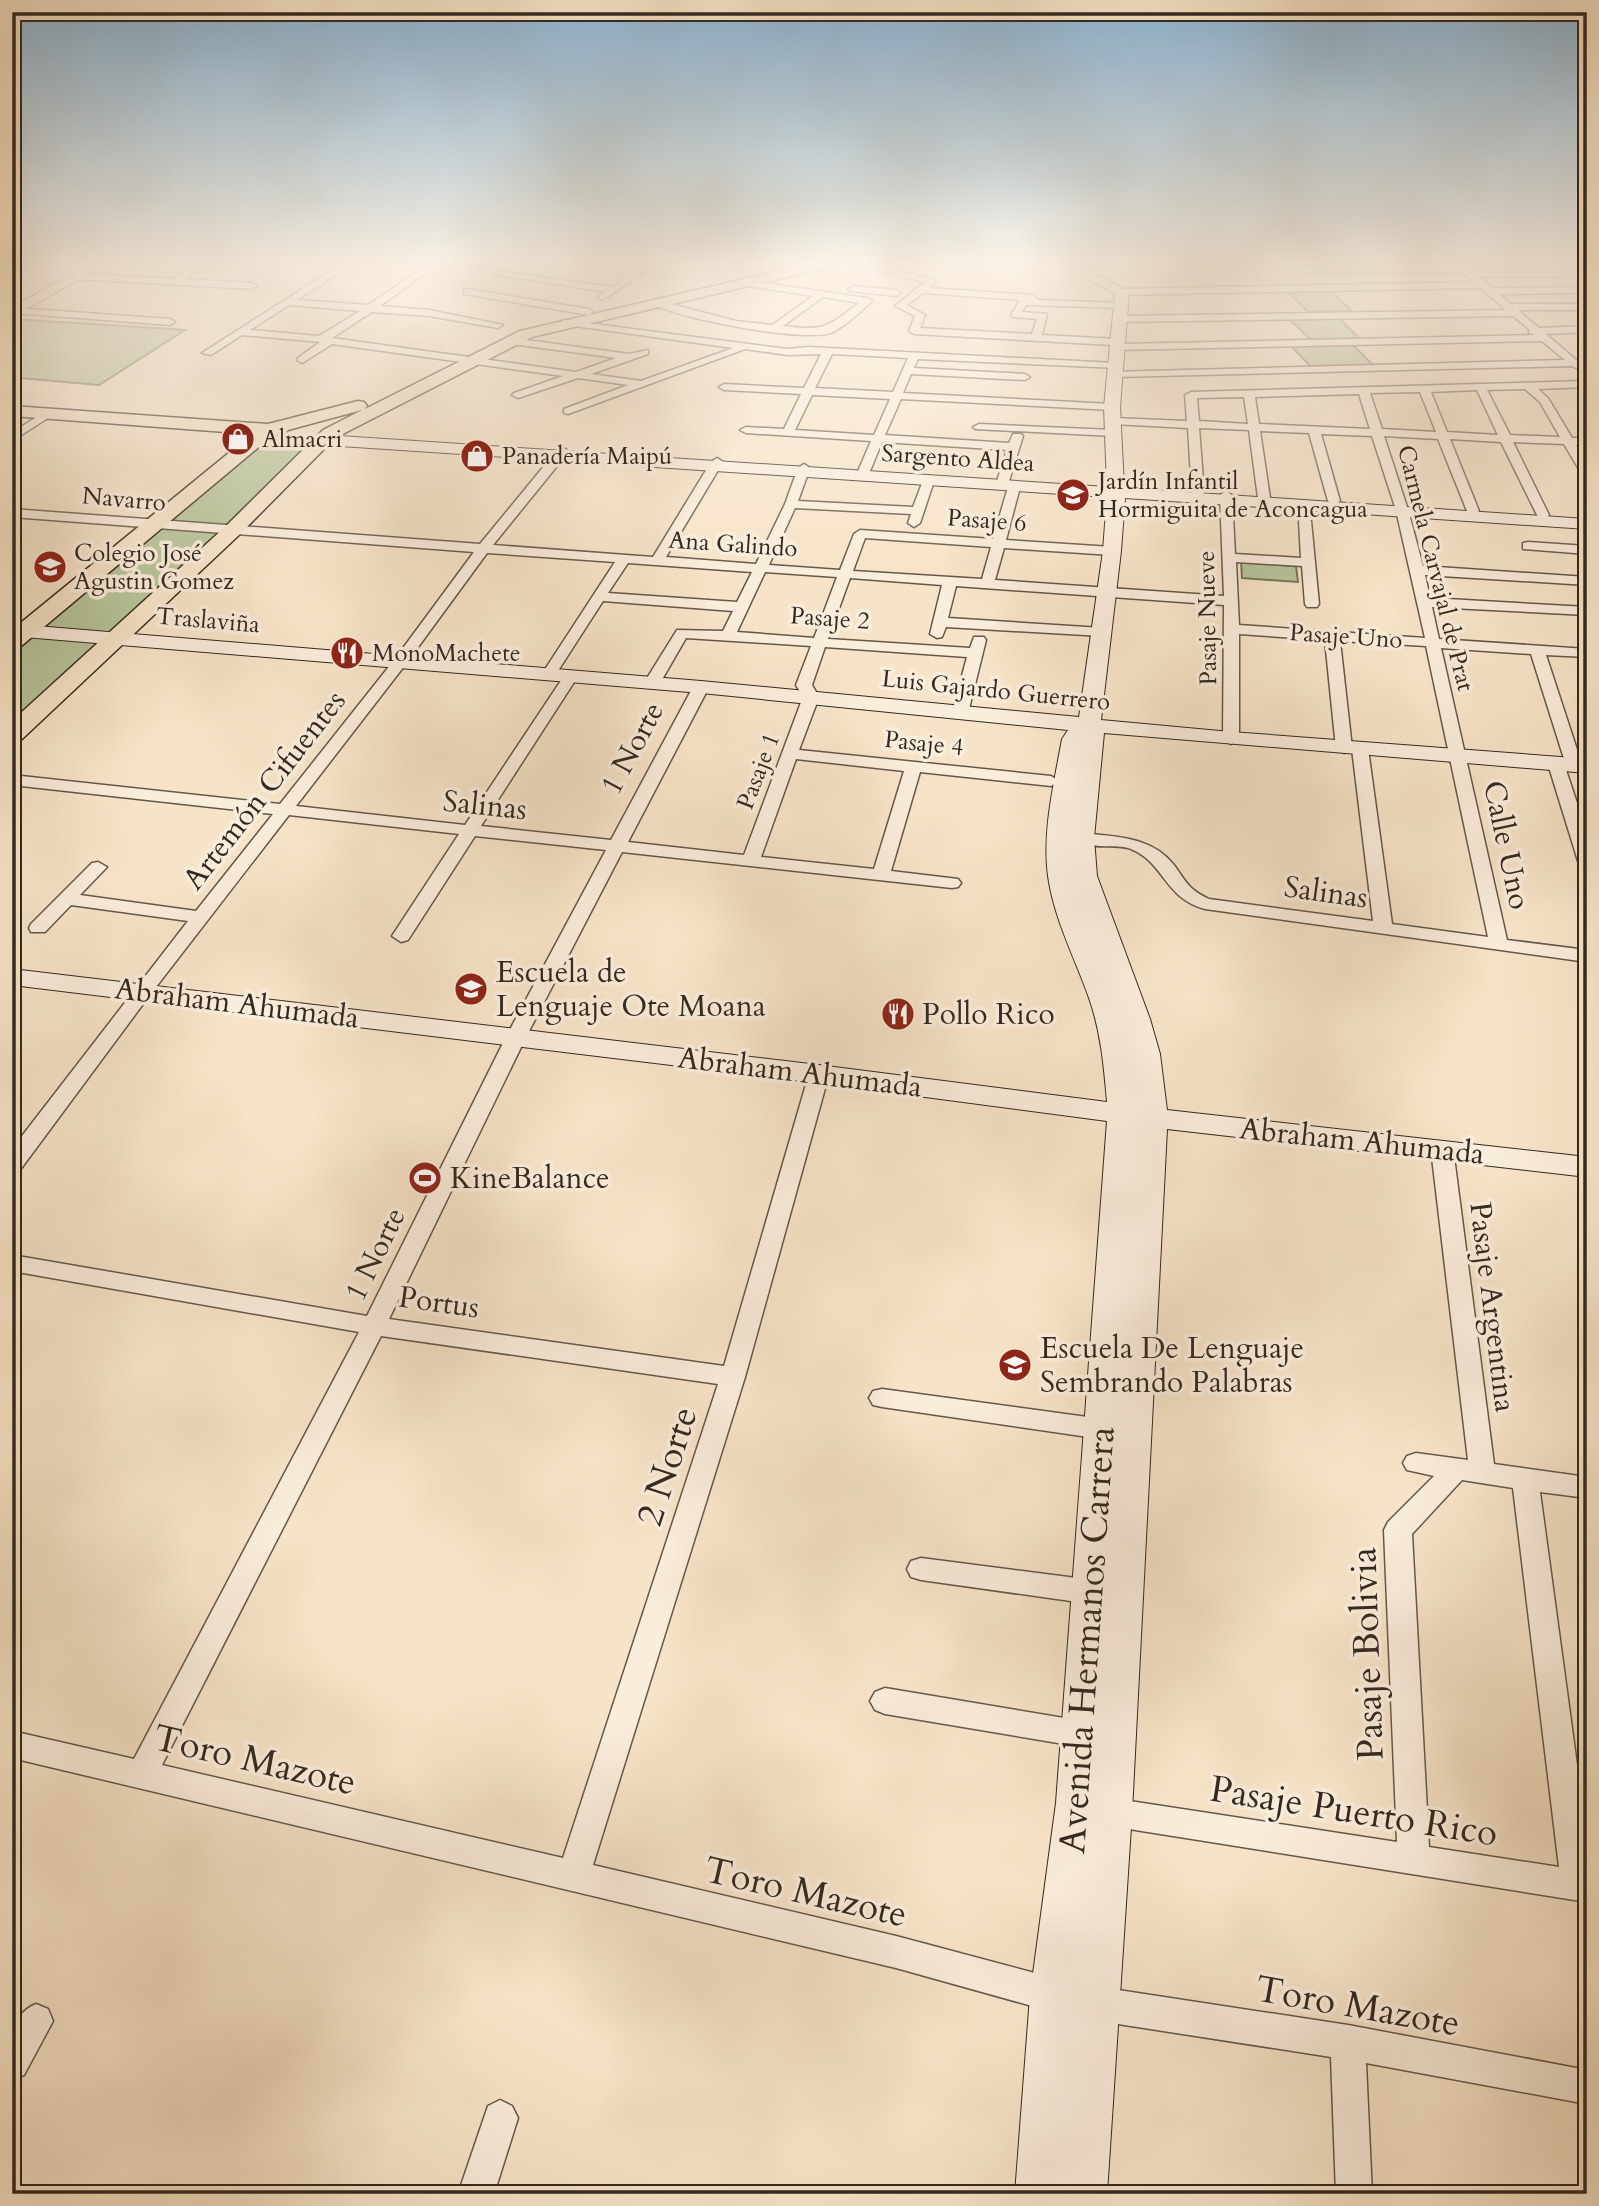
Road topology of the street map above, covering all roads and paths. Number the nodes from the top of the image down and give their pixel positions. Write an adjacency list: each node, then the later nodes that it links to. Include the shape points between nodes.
1 (462, 366): 38 (main road, via 374,402)
2 (464, 366): 42 (main road)
3 (512, 366): 14 (street)
4 (607, 366): 14 (street)
5 (692, 366): 17 (street)
6 (821, 366): 23 (street)
7 (909, 366): 13 (street)
8 (1028, 366): 16 (street)
9 (1071, 366): 12 (street)
10 (1114, 366): 12 (street, Avenida Hermanos Carrera)
11 (1257, 366): 12 (street)
12 (1114, 370): 32 (street, Avenida Hermanos Carrera)
13 (906, 371): 16 (street); 26 (street)
14 (581, 375): 17 (street); 25 (street)
15 (1586, 375): 18 (street)
16 (1025, 377): 27 (street)
17 (642, 384): 28 (street)
18 (1528, 386): 20 (street); 46 (street, via 1544,400)
19 (724, 387): 23 (street)
20 (1481, 387): 21 (street); 44 (street)
21 (1424, 388): 22 (street); 41 (street)
22 (1363, 390): 24 (street); 40 (street, Carmela Carvajal de Prat)
23 (809, 391): 26 (street); 39 (street)
24 (1249, 393): 33 (street, via 1191,395); 34 (street)
25 (518, 395)
26 (897, 395): 30 (street); 45 (street)
27 (1018, 402): 30 (street); 32 (street)
28 (568, 411)
29 (12, 413): 31 (main road)
30 (983, 414): 35 (street); 48 (street)
31 (45, 416): 38 (main road); 43 (street)
32 (1113, 421): 33 (street); 35 (street); 57 (street, Avenida Hermanos Carrera)
33 (1193, 425): 34 (street); 58 (street)
34 (1252, 427): 37 (street); 60 (street)
35 (1020, 429): 49 (street)
36 (746, 430): 39 (street)
37 (1314, 430): 40 (street); 61 (street)
38 (265, 432): 42 (main road); 70 (main road)
39 (788, 432): 45 (street)
40 (1378, 432): 41 (street); 63 (street, Carmela Carvajal de Prat)
41 (1444, 435): 44 (street); 64 (street)
42 (327, 437): 50 (street, Sargento Aldea); 72 (main road)
43 (12, 438)
44 (1505, 438): 46 (street); 67 (street)
45 (878, 440): 48 (street); 54 (street)
46 (1569, 441): 47 (street); 53 (street)
47 (1587, 442)
48 (972, 444): 49 (street)
49 (1013, 447): 56 (street)
50 (560, 454): 51 (street, Sargento Aldea); 76 (street, Artemón Cifuentes)
51 (716, 465): 52 (street, Sargento Aldea); 81 (street)
52 (803, 470): 54 (street, Sargento Aldea); 62 (street)
53 (1587, 473)
54 (863, 474): 55 (street, Sargento Aldea); 56 (street, Sargento Aldea)
55 (928, 481): 56 (street, Sargento Aldea); 65 (street)
56 (1009, 484): 57 (street, Sargento Aldea); 74 (street)
57 (1116, 491): 58 (street, Sargento Aldea); 59 (street, Sargento Aldea); 78 (street, Avenida Hermanos Carrera)
58 (1198, 494): 59 (street, Sargento Aldea)
59 (1226, 498): 60 (street, Sargento Aldea); 63 (street, Sargento Aldea); 80 (street, Pasaje Nueve)
60 (1264, 498): 61 (street, Sargento Aldea)
61 (1334, 501): 63 (street, Sargento Aldea)
62 (791, 505): 65 (street, Pasaje 6); 83 (street)
63 (1401, 508): 64 (street, Sargento Aldea); 71 (street, Sargento Aldea); 84 (street, Carmela Carvajal de Prat)
64 (1473, 510): 67 (street, Sargento Aldea)
65 (918, 512): 73 (street)
66 (12, 513): 70 (street, Navarro)
67 (1543, 515): 68 (street, Sargento Aldea)
68 (1587, 518)
69 (1305, 521): 82 (street)
70 (155, 523): 72 (street, Navarro); 100 (main road)
71 (1587, 524)
72 (232, 531): 76 (street, Ana Galindo); 103 (main road)
73 (908, 538): 74 (street, Pasaje 6); 85 (street, Pasaje 6, via 860,534)
74 (1001, 544): 78 (street, Pasaje 6); 88 (street)
75 (1528, 547): 77 (street)
76 (484, 548): 79 (street, Ana Galindo); 110 (street, Artemón Cifuentes)
77 (1587, 550)
78 (1112, 551): 89 (street, Avenida Hermanos Carrera)
79 (624, 558): 81 (street, Ana Galindo); 90 (street)
80 (1229, 558): 82 (street); 91 (street, Pasaje Nueve)
81 (657, 561): 83 (street, Ana Galindo)
82 (1308, 562): 93 (street)
83 (760, 568): 85 (street, Ana Galindo); 94 (street)
84 (1417, 570): 86 (street); 92 (street, Carmela Carvajal de Prat)
85 (845, 575): 87 (street, Ana Galindo); 104 (street)
86 (1587, 581)
87 (950, 582): 88 (street, Ana Galindo); 96 (street)
88 (987, 585): 89 (street, Ana Galindo)
89 (1105, 594): 91 (street, Ana Galindo); 99 (street, Avenida Hermanos Carrera)
90 (600, 597): 94 (street); 111 (street)
91 (1230, 601): 98 (street, Pasaje Nueve)
92 (1425, 602): 95 (street); 105 (street, Carmela Carvajal de Prat)
93 (1312, 604)
94 (742, 607): 102 (street)
95 (1587, 611)
96 (940, 622): 97 (street); 107 (street)
97 (983, 624): 99 (street); 108 (street)
98 (1232, 629): 101 (street, Pasaje Uno); 118 (street, Pasaje Nueve)
99 (1102, 632): 116 (street, Avenida Hermanos Carrera)
100 (17, 634): 103 (street, Traslaviña)
101 (1332, 635): 105 (street, Pasaje Uno); 119 (street)
102 (728, 636): 104 (street, Pasaje 2); 112 (street, Pasaje 2, via 682,633)
103 (116, 639): 110 (street, Traslaviña); 117 (main road)
104 (818, 642): 107 (street, Pasaje 2); 114 (street, via 804,685)
105 (1434, 642): 106 (street, Pasaje Uno); 121 (street, Carmela Carvajal de Prat)
106 (1537, 649): 109 (street, Pasaje Uno); 122 (street)
107 (933, 650): 108 (street, Pasaje 2)
108 (976, 653): 115 (street)
109 (1587, 653)
110 (400, 662): 111 (street, Luis Gajardo Guerrero); 126 (street, Artemón Cifuentes)
111 (560, 675): 112 (street, Luis Gajardo Guerrero); 128 (street)
112 (652, 683): 113 (street, Luis Gajardo Guerrero)
113 (701, 687): 114 (street, Luis Gajardo Guerrero); 130 (street, 1 Norte)
114 (811, 697): 115 (street, Luis Gajardo Guerrero); 120 (street, Pasaje 1)
115 (960, 713): 116 (street, Luis Gajardo Guerrero)
116 (1089, 726): 118 (street, Luis Gajardo Guerrero); 129 (street, Avenida Hermanos Carrera, via 1094,736); 147 (street, Avenida Hermanos Carrera, via 1073,739 1059,834 1061,875)
117 (12, 735)
118 (1231, 739): 119 (street, Luis Gajardo Guerrero)
119 (1352, 748): 121 (street, Luis Gajardo Guerrero); 139 (street)
120 (791, 754): 123 (street, Pasaje 4); 132 (street, Pasaje 1)
121 (1460, 758): 122 (street, Luis Gajardo Guerrero); 141 (street, Calle Uno)
122 (1572, 765): 127 (street)
123 (914, 766): 125 (street, Pasaje 4); 134 (street)
124 (12, 780): 126 (street, Salinas)
125 (1051, 781)
126 (284, 812): 128 (street, Salinas); 137 (street, Artemón Cifuentes)
127 (1579, 815): 131 (street)
128 (467, 831): 130 (street, Salinas); 140 (street)
129 (1082, 838): 139 (street, Salinas, via 1136,844 1166,867 1186,895 1205,904); 147 (street, Avenida Hermanos Carrera, via 1084,876 1146,1054)
130 (614, 847): 132 (street, Salinas); 145 (street, 1 Norte)
131 (1587, 861)
132 (750, 862): 134 (street, Salinas)
133 (98, 867): 136 (street)
134 (881, 876): 135 (street, Salinas)
135 (953, 883)
136 (68, 899): 137 (street); 138 (street)
137 (201, 917): 144 (street, Artemón Cifuentes)
138 (38, 928)
139 (1383, 928): 141 (street, Salinas)
140 (401, 936)
141 (1499, 944): 142 (street, Salinas)
142 (1587, 956)
143 (12, 978): 144 (street, Abraham Ahumada)
144 (142, 992): 145 (street, Abraham Ahumada); 149 (street, Artemón Cifuentes)
145 (516, 1037): 146 (street, Abraham Ahumada); 152 (street, 1 Norte)
146 (819, 1074): 147 (street, Abraham Ahumada); 153 (street, 2 Norte)
147 (1138, 1116): 148 (street, Abraham Ahumada); 155 (street, Avenida Hermanos Carrera); 166 (street, Avenida Hermanos Carrera)
148 (1442, 1149): 150 (street, Abraham Ahumada); 157 (street, Pasaje Argentina)
149 (12, 1165)
150 (1587, 1167)
151 (12, 1263): 152 (street, Portus)
152 (374, 1326): 153 (street, Portus); 165 (street, 1 Norte)
153 (733, 1377): 168 (street, 2 Norte)
154 (883, 1398): 155 (street)
155 (1102, 1429): 161 (street, Avenida Hermanos Carrera)
156 (1416, 1463): 157 (street)
157 (1469, 1470): 158 (street); 167 (street, Pasaje Bolivia, via 1440,1489 1398,1530)
158 (1525, 1478): 159 (street); 169 (street)
159 (1587, 1489)
160 (921, 1569): 161 (street)
161 (1092, 1592): 163 (street, Avenida Hermanos Carrera)
162 (885, 1701): 163 (street)
163 (1082, 1734): 170 (street, Avenida Hermanos Carrera)
164 (12, 1744): 165 (street, Toro Mazote)
165 (142, 1774): 168 (street, Toro Mazote)
166 (1110, 1812): 167 (street, Pasaje Puerto Rico); 170 (street, Avenida Hermanos Carrera)
167 (1414, 1860): 169 (street, Pasaje Puerto Rico)
168 (573, 1878): 170 (street, Toro Mazote, via 896,1952)
169 (1582, 1886)
170 (1075, 2000): 172 (street, Toro Mazote); 177 (street, Avenida Hermanos Carrera); 178 (street, Avenida Hermanos Carrera)
171 (36, 2021): 173 (street)
172 (1348, 2042): 174 (street, Toro Mazote); 179 (street)
173 (12, 2063)
174 (1586, 2094)
175 (500, 2118): 176 (street)
176 (476, 2194)
177 (1041, 2194)
178 (1081, 2194)
179 (1354, 2194)

